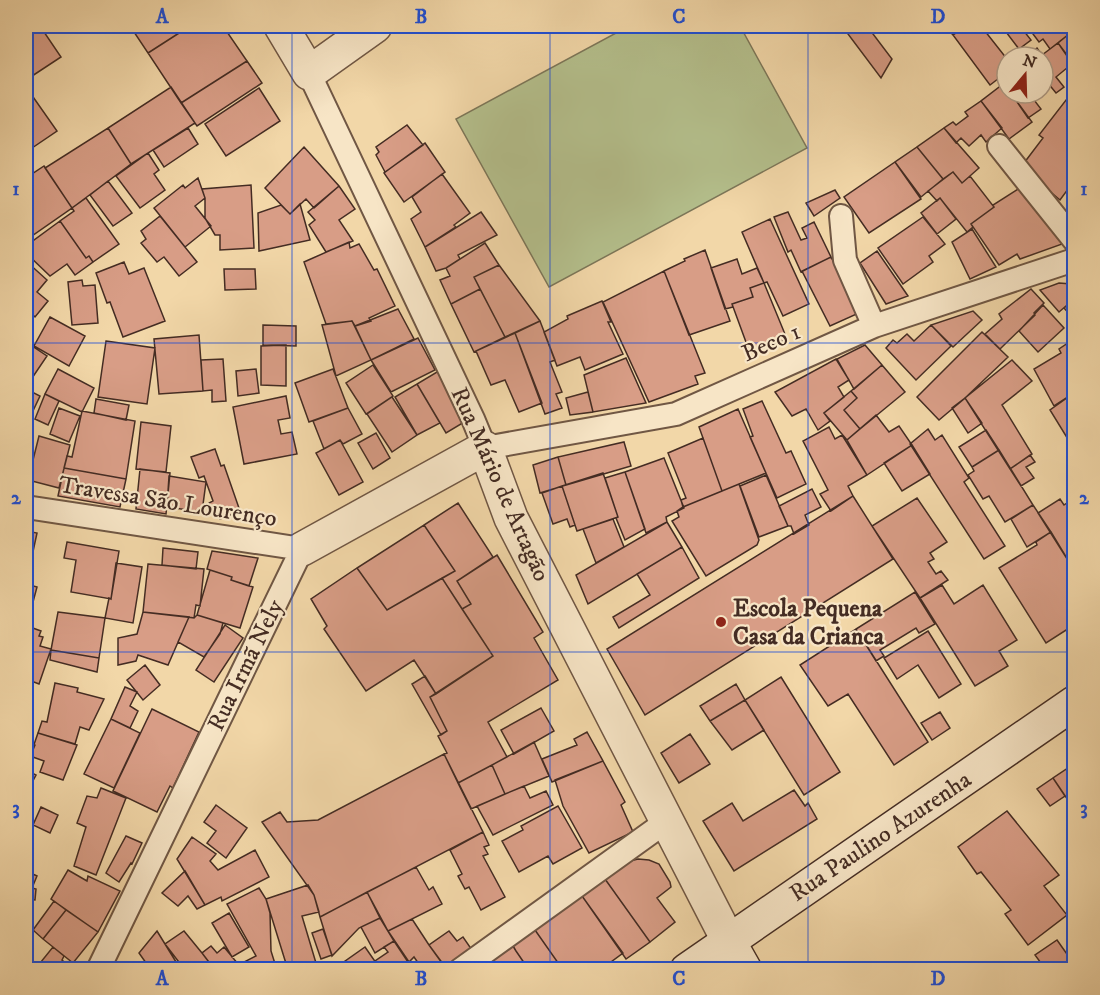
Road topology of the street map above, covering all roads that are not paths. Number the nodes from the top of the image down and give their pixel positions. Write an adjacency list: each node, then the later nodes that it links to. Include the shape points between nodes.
1 (281, 26): 3 (street, Rua Mário de Artagão)
2 (375, 26): 3 (street)
3 (309, 73): 9 (lane, Rua Mário de Artagão)
4 (999, 146): 6 (lane)
5 (841, 216): 8 (lane, via 845,260)
6 (1074, 240)
7 (1074, 260): 8 (lane, Beco 1)
8 (874, 326): 9 (lane, Beco 1, via 676,414)
9 (485, 448): 11 (street); 13 (street, Rua Mário de Artagão, via 511,518)
10 (26, 507): 11 (lane, Travessa São Lourenço)
11 (302, 549): 15 (lane, Rua Irmã Nely)
12 (1074, 703): 14 (street, Rua Paulino Azurenha)
13 (667, 821): 14 (street, Rua Mário de Artagão); 16 (lane)
14 (728, 940): 17 (street, Rua Paulino Azurenha); 18 (street, Rua Mário de Artagão)
15 (98, 969)
16 (460, 969)
17 (687, 969)
18 (745, 969)

